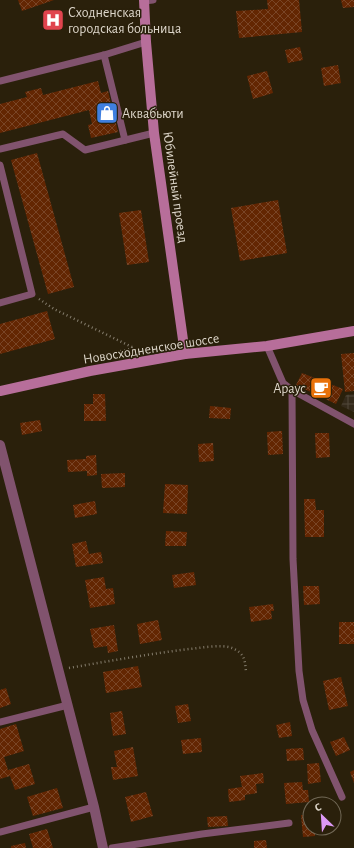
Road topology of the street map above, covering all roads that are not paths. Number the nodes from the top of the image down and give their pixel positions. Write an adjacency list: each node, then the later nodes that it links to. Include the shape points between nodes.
1 (147, 0): 2 (main road, Юбилейный проезд)
2 (146, 42): 3 (lane); 5 (main road, Юбилейный проезд)
3 (104, 55): 4 (lane); 6 (lane)
4 (0, 81)
5 (154, 133): 6 (lane); 12 (main road, Юбилейный проезд)
6 (125, 140): 7 (lane, via 85,150 63,134)
7 (0, 150)
8 (0, 165): 9 (lane, via 32,294)
9 (0, 303)
10 (354, 331): 11 (main road, Новосходненское шоссе)
11 (267, 346): 12 (main road, Новосходненское шоссе); 13 (lane, via 283,383)
12 (185, 354): 14 (main road, Новосходненское шоссе)
13 (292, 390): 15 (lane); 19 (lane, via 293,559 299,671 303,700 312,730)
14 (0, 391)
15 (354, 424)
16 (0, 445): 17 (street)
17 (68, 705): 18 (lane); 20 (street)
18 (0, 722)
19 (342, 796)
20 (94, 807): 22 (lane); 23 (street)
21 (289, 823): 24 (lane)
22 (0, 832)
23 (103, 848)
24 (112, 848)

